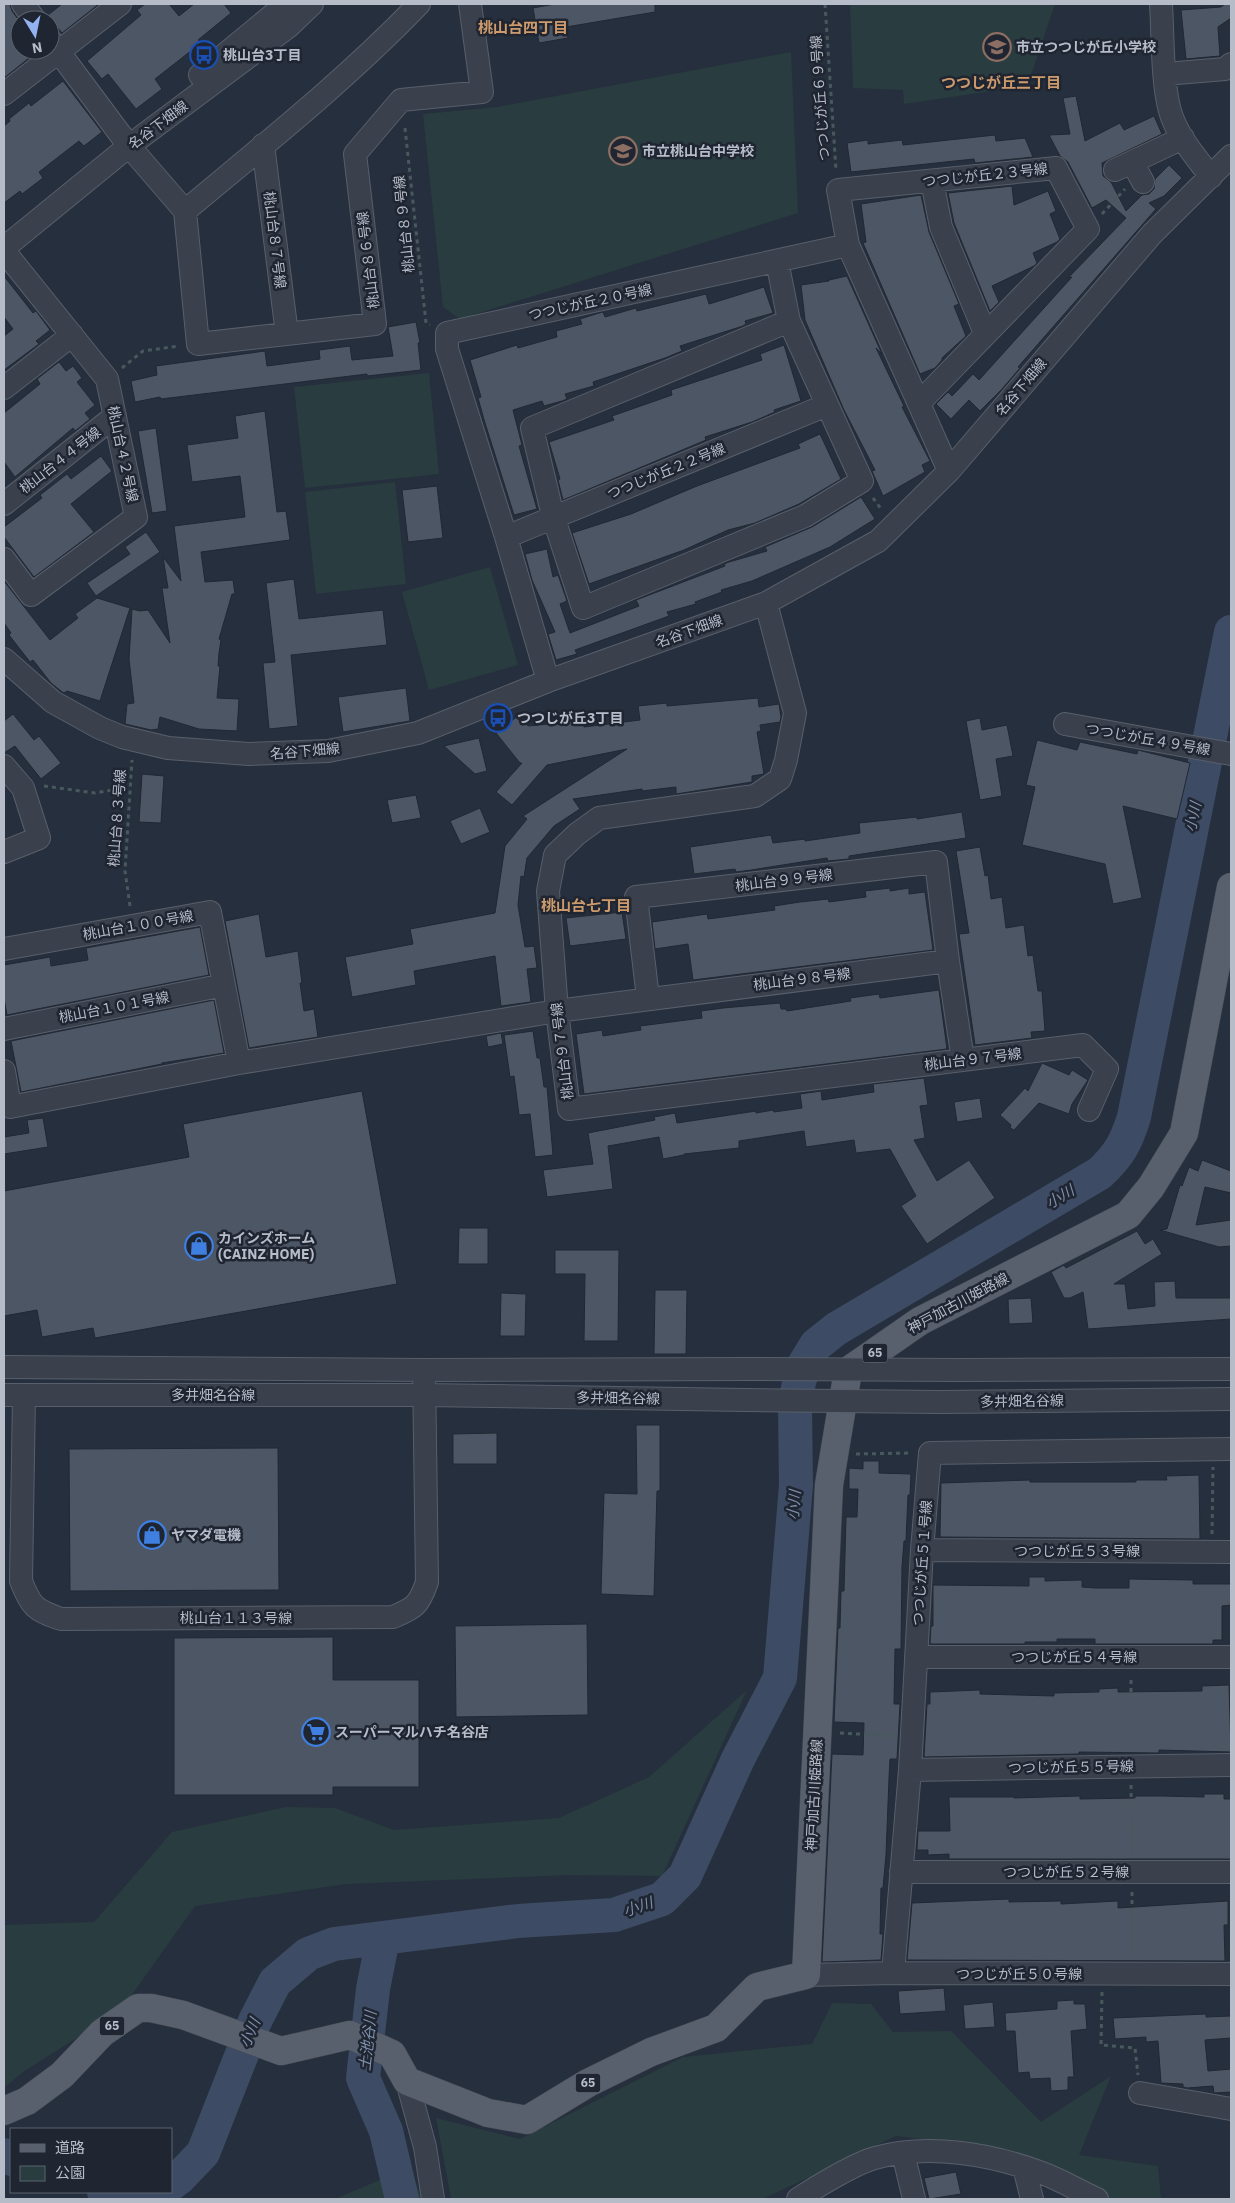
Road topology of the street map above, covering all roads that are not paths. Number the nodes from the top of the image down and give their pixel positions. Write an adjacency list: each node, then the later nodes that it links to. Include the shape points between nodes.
1 (120, 4): 7 (street)
2 (312, 4): 6 (street, 名谷下畑線)
3 (419, 4): 15 (street, via 381,44)
4 (470, 4): 27 (street, 桃山台８６号線, via 482,92 402,100 355,154 375,324)
5 (1161, 4): 11 (street)
6 (278, 12): 14 (street, 名谷下畑線)
7 (60, 43)
8 (60, 53): 14 (street)
9 (40, 60): 12 (street)
10 (1231, 64): 11 (street, via 1225,69)
11 (1165, 74): 13 (street, via 1170,112)
12 (4, 94)
13 (1183, 138): 17 (street); 18 (street)
14 (125, 142): 20 (street); 21 (street, 名谷下畑線); 23 (street, 名谷下畑線)
15 (263, 145): 20 (street); 27 (street, 桃山台８７号線)
16 (1231, 156): 18 (street, 名谷下畑線)
17 (1132, 172)
18 (1211, 177): 33 (street, 名谷下畑線, via 1152,234)
19 (932, 181): 22 (street, つつじが丘２３号線, via 838,190); 26 (street, via 941,227); 26 (street, つつじが丘２３号線, via 1056,168 1088,229)
20 (185, 211): 27 (street, 桃山台８６号線, via 198,344)
21 (4, 232)
22 (848, 246): 24 (street, つつじが丘２０号線); 30 (street)
23 (4, 250): 28 (street, 桃山台４２号線)
24 (777, 261): 25 (street); 36 (street, つつじが丘２０号線, via 447,333 447,349)
25 (789, 321): 31 (street); 35 (street, via 532,428)
26 (985, 333): 30 (street)
27 (287, 334)
28 (72, 335): 29 (street); 32 (street, 桃山台４２号線, via 107,379)
29 (4, 388)
30 (919, 404): 33 (street)
31 (828, 405): 35 (street, つつじが丘２２号線); 35 (street, via 862,481 805,516 583,608)
32 (115, 416): 34 (street, 桃山台４４号線); 37 (street, 桃山台４２号線, via 136,517 31,595)
33 (949, 471): 38 (street, 名谷下畑線, via 878,541)
34 (4, 504)
35 (553, 516): 36 (street, つつじが丘２２号線)
36 (506, 537): 40 (street)
37 (4, 559)
38 (766, 604): 40 (street, 名谷下畑線); 50 (street, 桃山台９７号線, via 795,713 780,779 755,796 599,818 555,856 548,891)
39 (4, 659): 40 (street, 名谷下畑線, via 52,702 100,728 168,748 263,755 328,751 418,733)
40 (548, 681)
41 (1064, 724): 42 (street, つつじが丘４９号線)
42 (1231, 754)
43 (4, 766): 44 (street, via 23,788 38,838)
44 (4, 852)
45 (1231, 887): 73 (main road, 神戸加古川姫路線 / 65, via 1184,1133 1151,1187 1128,1216 920,1321 848,1371 829,1485)
46 (4, 949): 48 (street, 桃山台１００号線, via 210,912)
47 (948, 961): 49 (street, 桃山台９８号線); 49 (street, 桃山台９９号線, via 936,862 636,898); 52 (street)
48 (224, 985): 51 (street, 桃山台１０１号線); 53 (street, 桃山台１００号線)
49 (648, 998): 50 (street, 桃山台９８号線)
50 (557, 1011): 52 (street, 桃山台９７号線, via 569,1109); 53 (street)
51 (4, 1029)
52 (964, 1060): 55 (street, 桃山台９７号線, via 1082,1045 1107,1069)
53 (239, 1063): 54 (street, via 10,1107)
54 (4, 1071)
55 (1089, 1110)
56 (4, 1367): 58 (street, 多井畑名谷線)
57 (1231, 1369): 58 (street, 多井畑名谷線, bridge)
58 (424, 1370): 60 (street, 桃山台１１３号線)
59 (14, 1395): 60 (street, 多井畑名谷線); 60 (street, 桃山台１１３号線, via 22,1582 28,1601 42,1613 60,1619 392,1616 412,1609 421,1598 427,1582)
60 (424, 1395): 61 (street, 多井畑名谷線, bridge, via 941,1402)
61 (1231, 1399)
62 (1222, 1449): 63 (street, つつじが丘５１号線, via 930,1453)
63 (922, 1550): 64 (street, つつじが丘５３号線); 65 (street, つつじが丘５１号線)
64 (1222, 1552)
65 (916, 1657): 66 (street, つつじが丘５４号線); 68 (street, つつじが丘５１号線)
66 (1231, 1657)
67 (1231, 1765): 68 (street, つつじが丘５５号線)
68 (910, 1770): 69 (street, つつじが丘５１号線)
69 (901, 1872): 70 (street, つつじが丘５２号線); 71 (street, つつじが丘５１号線)
70 (1231, 1872)
71 (893, 1973): 72 (street, つつじが丘５０号線); 73 (street, つつじが丘５０号線)
72 (1231, 1974)
73 (806, 1976): 74 (main road, 65, via 757,1987 716,2028 651,2052 588,2083 527,2120 488,2113)
74 (407, 2081): 77 (main road, 65, via 392,2054 350,2034 281,2051 183,2015 138,2008 102,2033 62,2075 27,2100); 80 (street, via 425,2147)
75 (1140, 2093): 76 (street)
76 (1231, 2109)
77 (4, 2111)
78 (903, 2153): 79 (street, via 918,2150 960,2154); 81 (street, via 874,2158 821,2184); 82 (street)
79 (1024, 2167): 83 (street); 84 (street)
80 (433, 2199)
81 (800, 2199)
82 (914, 2199)
83 (1032, 2199)
84 (1097, 2199)

